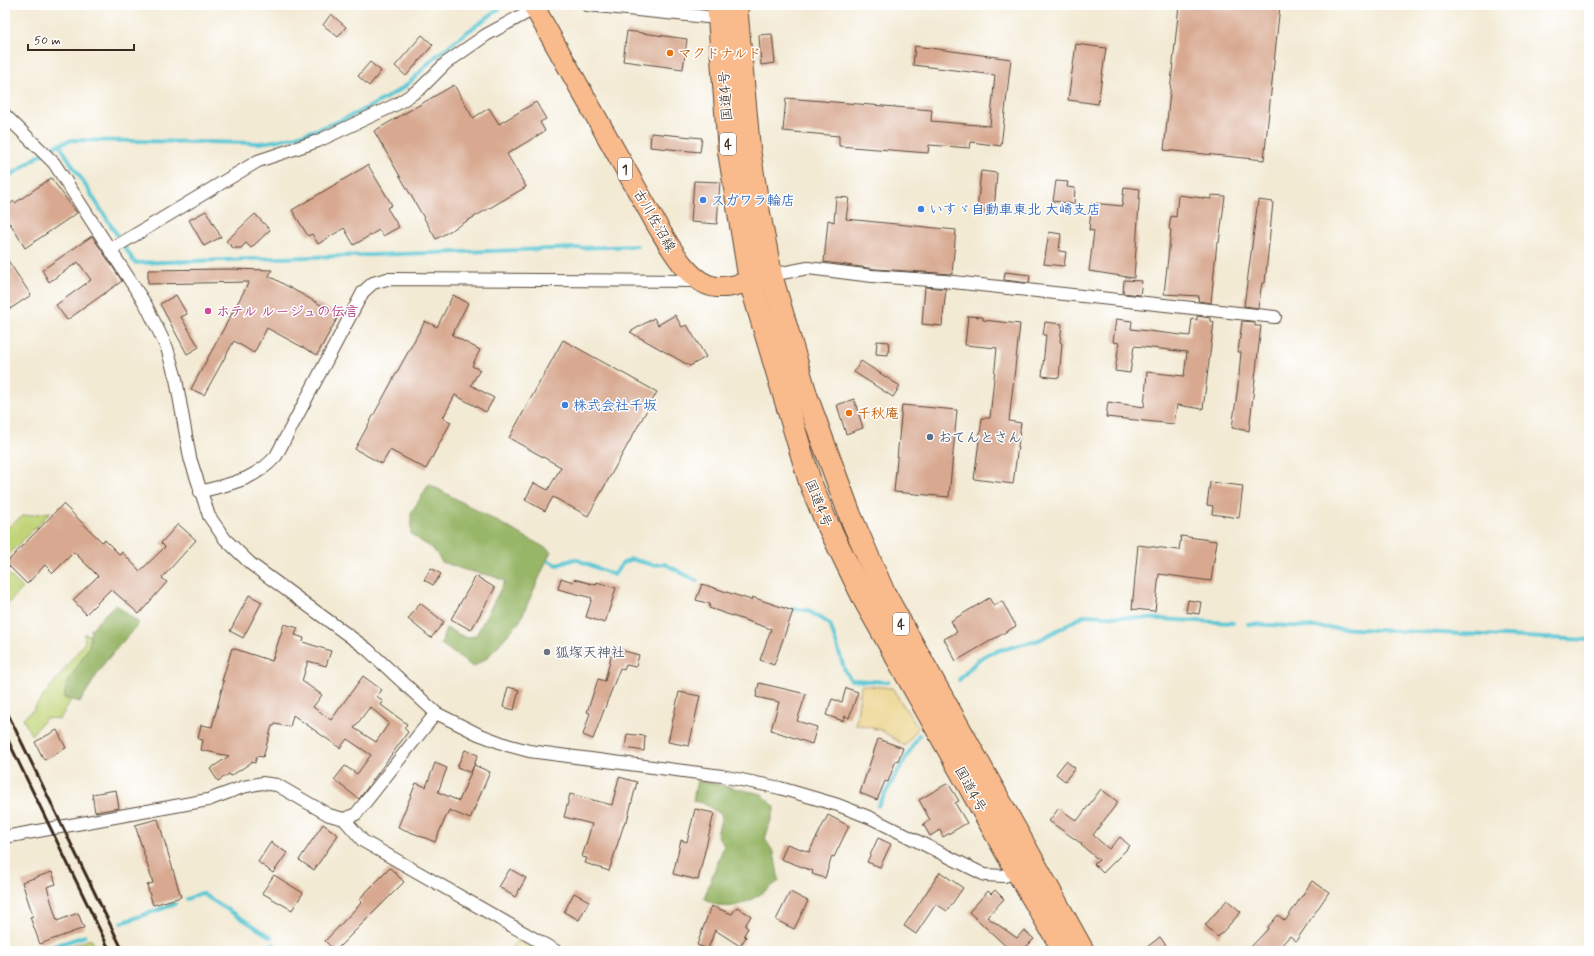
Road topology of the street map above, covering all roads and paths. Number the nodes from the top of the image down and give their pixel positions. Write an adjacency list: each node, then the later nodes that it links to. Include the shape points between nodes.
1 (587, 5): 4 (street)
2 (736, 5): 7 (highway, 国道4号 / 4, via 749,149)
3 (537, 6): 6 (street, via 486,35 452,59 420,89 397,104 318,141 258,161); 8 (main road, 古川佐沼線 / 1, via 658,227 680,263)
4 (717, 12): 9 (highway, 国道4号 / 4, via 729,151)
5 (5, 115): 6 (street, via 54,163)
6 (112, 249): 11 (street, via 146,306 167,348 176,378 190,458)
7 (771, 275): 9 (main road, 古川佐沼線 / 1); 10 (street, via 808,268 872,276 944,280); 15 (highway, 国道4号 / 4, via 807,398 850,515 883,591)
8 (701, 281): 9 (main road, 古川佐沼線 / 1, via 717,287); 11 (street, via 387,279 373,283 363,292 276,456 265,468 248,478)
9 (750, 281): 15 (highway, 国道4号 / 4, via 810,482 825,519 876,622)
10 (1275, 317)
11 (200, 492): 12 (street, via 209,516 225,539 251,564 367,649)
12 (436, 713): 13 (street, via 356,814); 15 (street, via 478,734 529,751 722,776 780,788 838,805 871,818 985,875 1004,876)
13 (344, 819): 14 (street, via 329,815 277,786 262,783 208,800); 16 (street, via 363,841)
14 (5, 837)
15 (1026, 869): 17 (highway, 国道4号 / 4); 18 (highway, 国道4号 / 4)
16 (556, 951)
17 (1064, 951)
18 (1083, 951)

